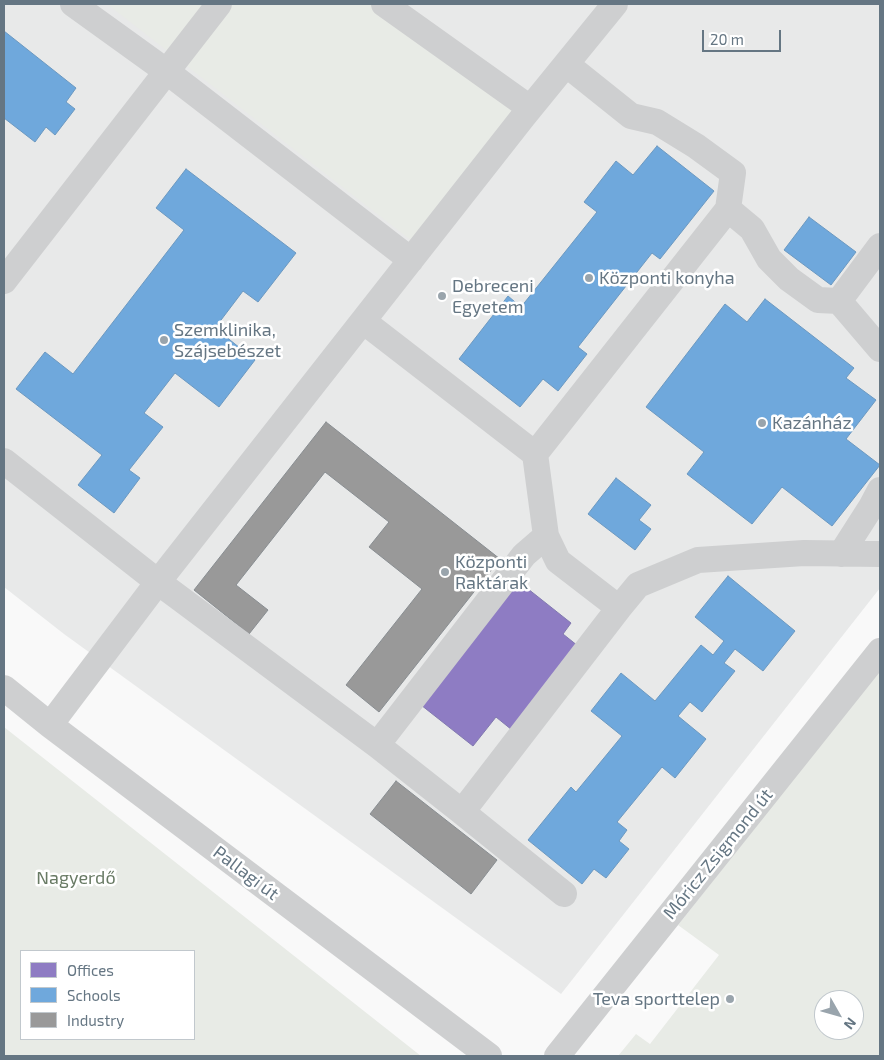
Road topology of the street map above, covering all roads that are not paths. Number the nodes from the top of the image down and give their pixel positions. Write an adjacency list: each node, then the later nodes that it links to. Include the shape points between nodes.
1 (73, 4): 6 (street)
2 (219, 4): 6 (street)
3 (384, 4): 7 (street)
4 (615, 4): 5 (street)
5 (566, 64): 7 (street); 8 (street, via 631,116 657,122 733,173)
6 (166, 71): 10 (street); 11 (street)
7 (530, 108): 10 (street)
8 (728, 209): 12 (street, via 752,229 769,259 789,280 818,300); 15 (street)
9 (880, 246): 12 (street)
10 (410, 260): 13 (street)
11 (4, 282)
12 (839, 301): 14 (street)
13 (363, 321): 15 (street); 21 (street)
14 (880, 349)
15 (535, 454): 18 (street)
16 (4, 461): 21 (street)
17 (880, 490): 19 (street)
18 (546, 536): 22 (street, via 558,561); 26 (street, via 524,554)
19 (841, 554): 20 (street); 22 (street, via 804,553 698,560 638,585)
20 (880, 554)
21 (158, 582): 25 (street); 26 (street)
22 (619, 608): 27 (street)
23 (880, 651): 30 (street, Móricz Zsigmond út)
24 (4, 688): 25 (street, Pallagi út)
25 (50, 725): 29 (street, Pallagi út)
26 (377, 745): 27 (street)
27 (462, 812): 28 (street)
28 (564, 894)
29 (489, 1056)
30 (557, 1056)

